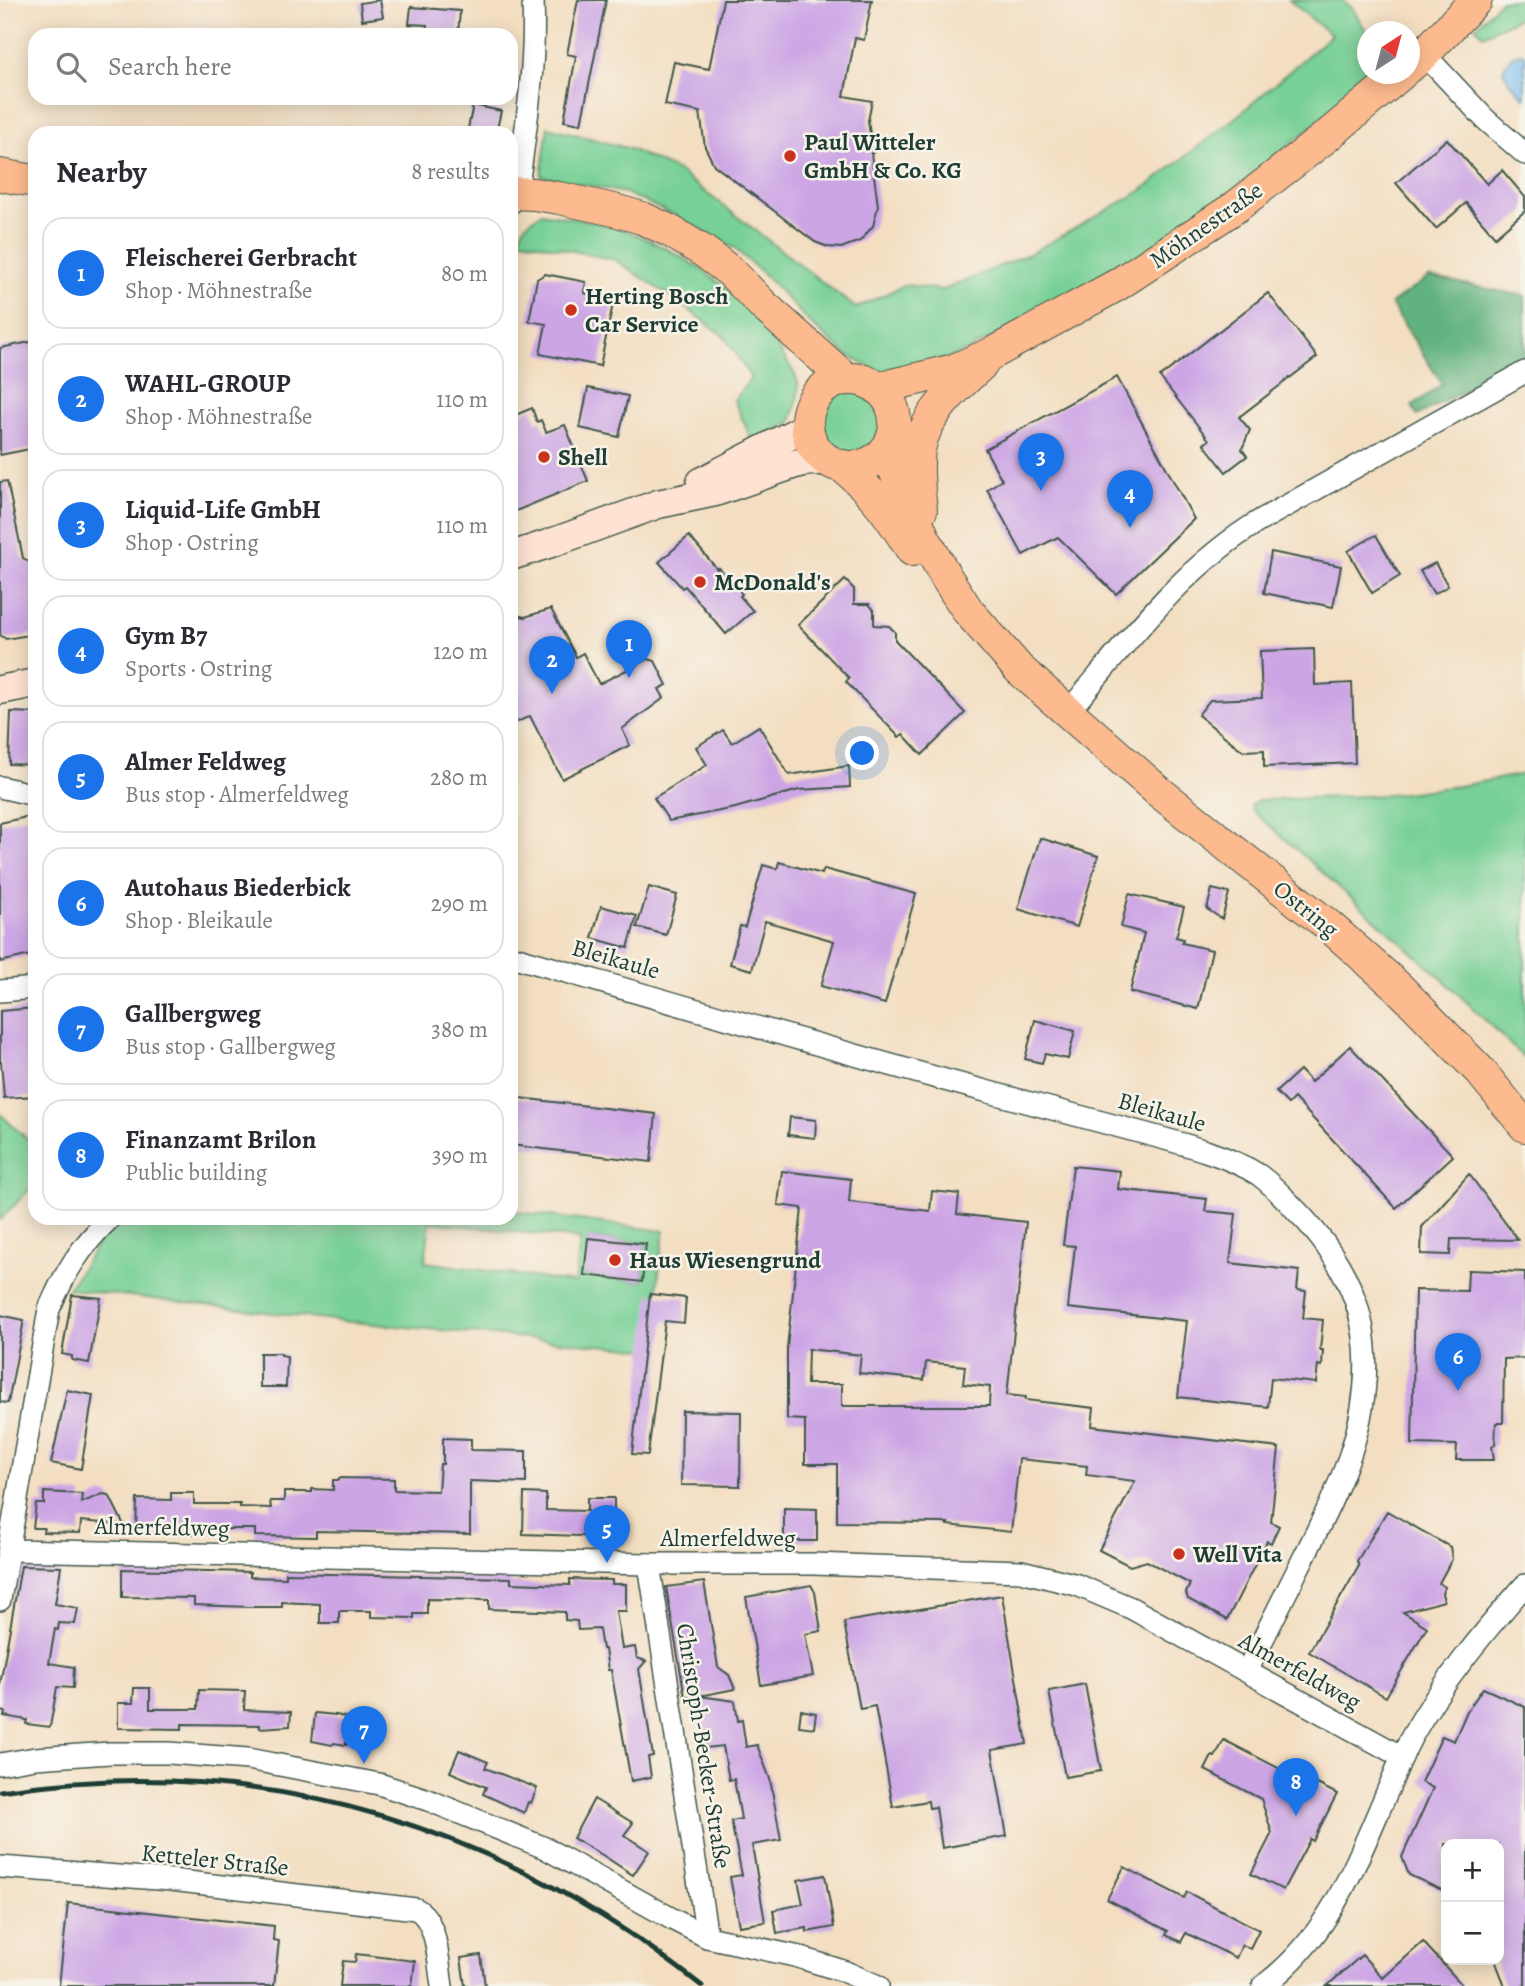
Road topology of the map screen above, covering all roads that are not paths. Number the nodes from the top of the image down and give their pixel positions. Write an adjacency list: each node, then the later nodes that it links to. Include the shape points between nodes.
1 (533, 0): 7 (street, via 532,70)
2 (1476, 0): 3 (main road, Möhnestraße)
3 (1420, 56)
4 (1420, 72): 6 (street)
5 (1389, 84): 12 (main road, Möhnestraße, via 1237,206 1117,285)
6 (1525, 154)
7 (518, 164)
8 (0, 175): 9 (main road)
9 (28, 180)
10 (518, 197): 11 (main road, via 559,198 642,218 703,251)
11 (764, 306): 15 (main road); 17 (main road)
12 (995, 352): 13 (main road); 22 (main road, via 947,397 925,432 918,468)
13 (954, 370): 16 (main road); 19 (main road)
14 (1525, 372): 27 (street, via 1232,539 1171,594)
15 (846, 379): 16 (main road); 17 (main road)
16 (879, 388): 19 (main road, via 891,404)
17 (818, 394): 18 (main road)
18 (807, 426): 20 (main road, via 814,447); 21 (street)
19 (890, 437): 20 (main road, via 870,462 852,467); 22 (main road)
20 (836, 463): 21 (street, via 795,464 715,492); 24 (main road, via 877,497 923,569)
21 (658, 504): 23 (street)
22 (923, 536): 24 (main road)
23 (518, 554)
24 (968, 611): 27 (main road, Ostring, via 1019,669)
25 (28, 684): 26 (street)
26 (0, 690)
27 (1068, 713): 33 (main road, Ostring, via 1398,987 1480,1071)
28 (0, 787): 29 (street)
29 (28, 793)
30 (518, 958): 39 (street, Bleikaule, via 1180,1143 1239,1164 1280,1193 1329,1248 1345,1275 1366,1345 1366,1391 1359,1431 1337,1491)
31 (28, 989): 32 (street)
32 (0, 991)
33 (1525, 1126)
34 (104, 1225): 35 (street, via 62,1278 49,1309)
35 (9, 1550): 36 (street, Almerfeldweg); 38 (street)
36 (649, 1564): 39 (street, Almerfeldweg, via 1021,1571 1101,1594); 43 (street, Christoph-Becker-Straße)
37 (1525, 1585): 40 (street, via 1453,1672)
38 (0, 1600)
39 (1247, 1671): 40 (street, Almerfeldweg)
40 (1402, 1757): 46 (street, via 1332,1912 1286,1967)
41 (0, 1764): 43 (street, via 98,1754 169,1754 248,1759 379,1784 545,1847)
42 (0, 1867): 44 (street, Ketteler Straße, via 171,1880 416,1909 428,1918 433,1931)
43 (707, 1937): 45 (street, via 795,1956)
44 (442, 1986)
45 (878, 1986)
46 (1263, 1986)

